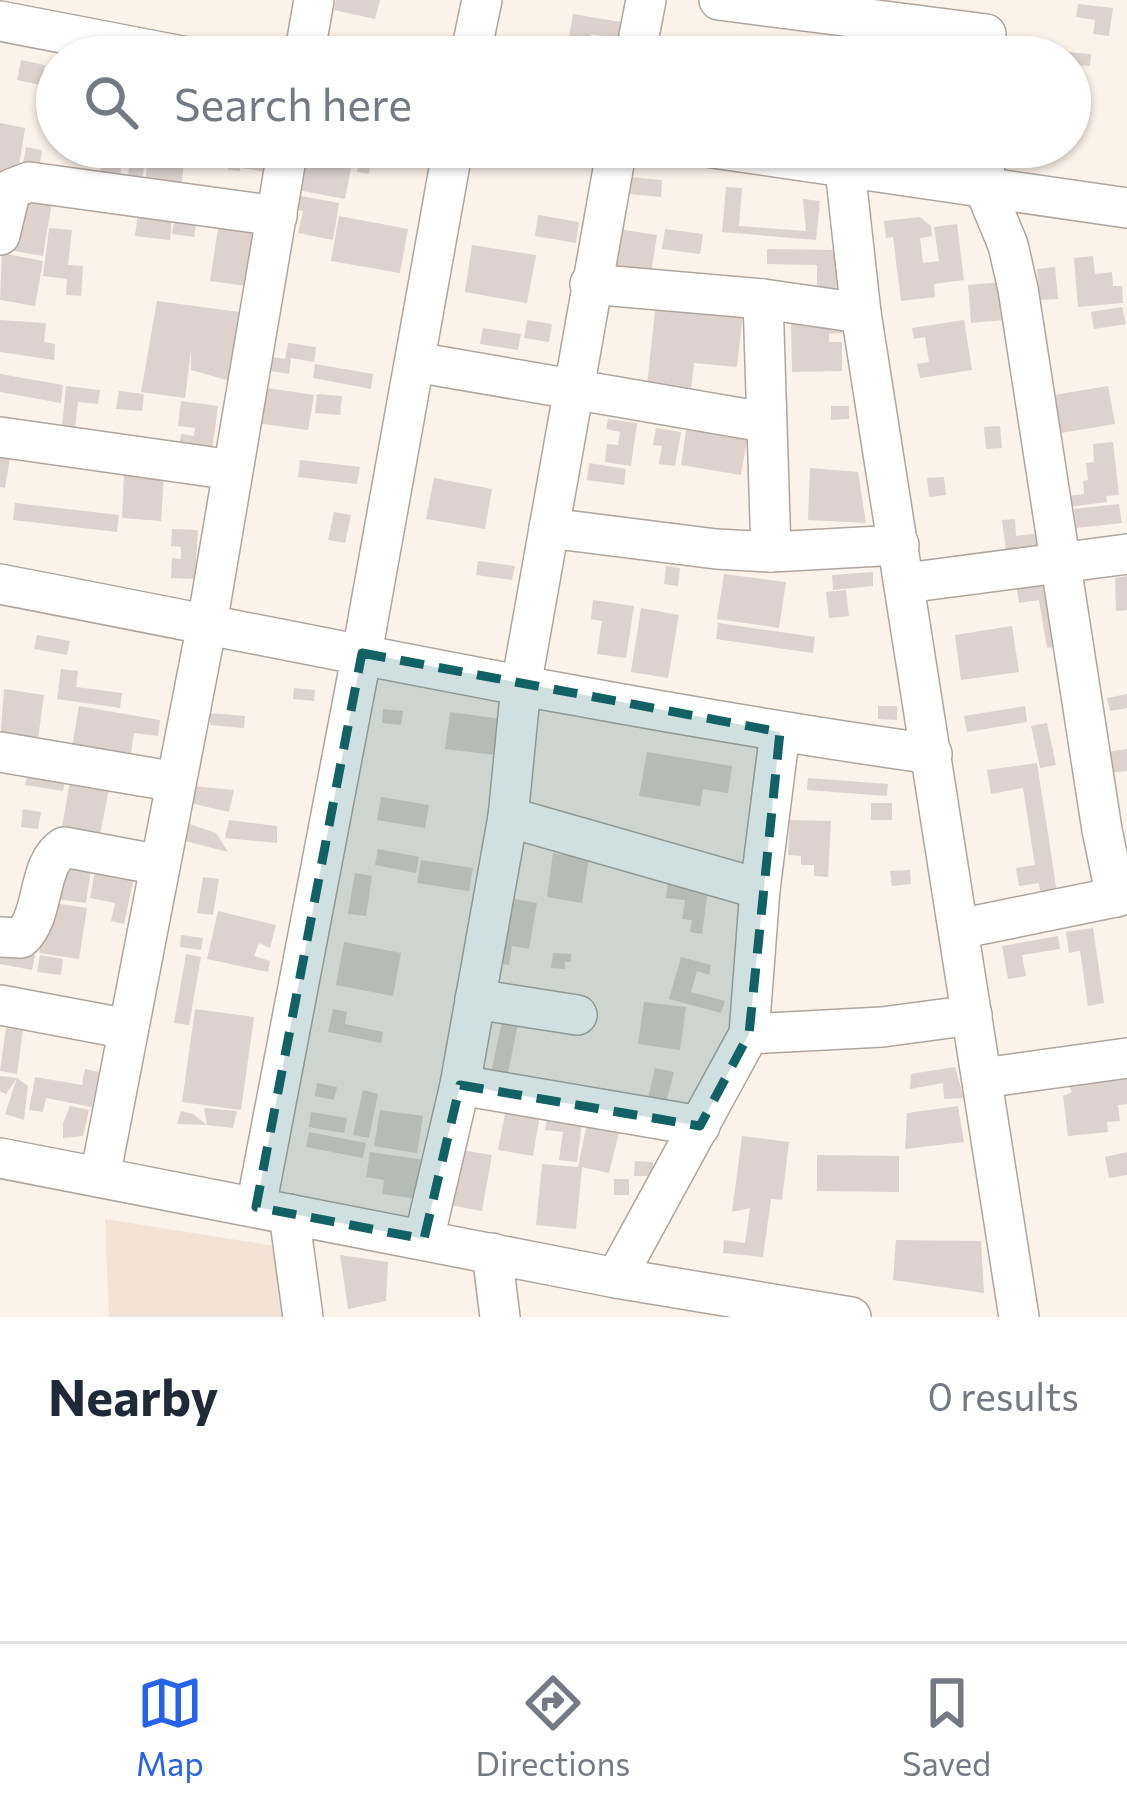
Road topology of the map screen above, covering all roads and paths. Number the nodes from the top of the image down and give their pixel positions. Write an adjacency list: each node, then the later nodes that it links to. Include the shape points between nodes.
1 (314, 0): 8 (street)
2 (482, 0): 9 (street)
3 (646, 0): 10 (street)
4 (719, 0): 6 (street)
5 (25, 16): 7 (street)
6 (986, 30)
7 (105, 36)
8 (308, 36)
9 (474, 36)
10 (639, 36)
11 (285, 168): 19 (street)
12 (449, 168): 24 (street)
13 (613, 168): 21 (street)
14 (839, 168): 16 (street)
15 (984, 168): 17 (street)
16 (845, 169): 17 (street); 23 (street)
17 (984, 188): 18 (street); 32 (street, via 1018,289)
18 (1127, 208)
19 (277, 216): 20 (street, via 29,182 11,189); 28 (street)
20 (0, 235)
21 (590, 284): 22 (street); 25 (street)
22 (763, 299): 23 (street); 26 (street)
23 (861, 313): 33 (street)
24 (415, 362): 25 (street); 36 (street)
25 (573, 390): 26 (street); 29 (street)
26 (764, 422): 30 (street)
27 (0, 437): 28 (street)
28 (233, 470): 35 (street)
29 (549, 528): 30 (street); 37 (street)
30 (771, 552): 33 (street)
31 (1127, 554): 32 (street)
32 (1059, 563): 33 (street); 45 (street)
33 (903, 564): 40 (street)
34 (0, 584): 35 (street)
35 (207, 623): 36 (street); 41 (street)
36 (362, 653): 37 (street); 60 (street)
37 (521, 686): 38 (street); 42 (street)
38 (780, 733): 40 (street); 44 (street)
39 (0, 752): 41 (street)
40 (932, 754): 46 (street)
41 (176, 782): 43 (street)
42 (508, 817): 44 (street); 48 (street)
43 (160, 866): 47 (street, via 57,850 28,933); 52 (street)
44 (760, 889): 53 (street)
45 (1122, 895): 46 (street)
46 (959, 929): 51 (street)
47 (0, 937)
48 (475, 999): 50 (street); 56 (street)
49 (0, 1005): 52 (street)
50 (577, 1015)
51 (973, 1015): 53 (street); 55 (street)
52 (128, 1029): 59 (street)
53 (749, 1034): 57 (street)
54 (1127, 1058): 55 (street)
55 (983, 1078): 68 (street)
56 (460, 1085): 57 (street); 61 (street)
57 (700, 1126): 63 (street)
58 (0, 1158): 59 (street)
59 (100, 1177): 60 (street)
60 (272, 1211): 61 (street); 66 (street)
61 (424, 1239): 62 (street)
62 (492, 1253): 63 (street); 67 (street)
63 (616, 1278): 64 (street)
64 (662, 1301): 65 (street)
65 (846, 1316)
66 (303, 1317)
67 (500, 1317)
68 (1019, 1317)

